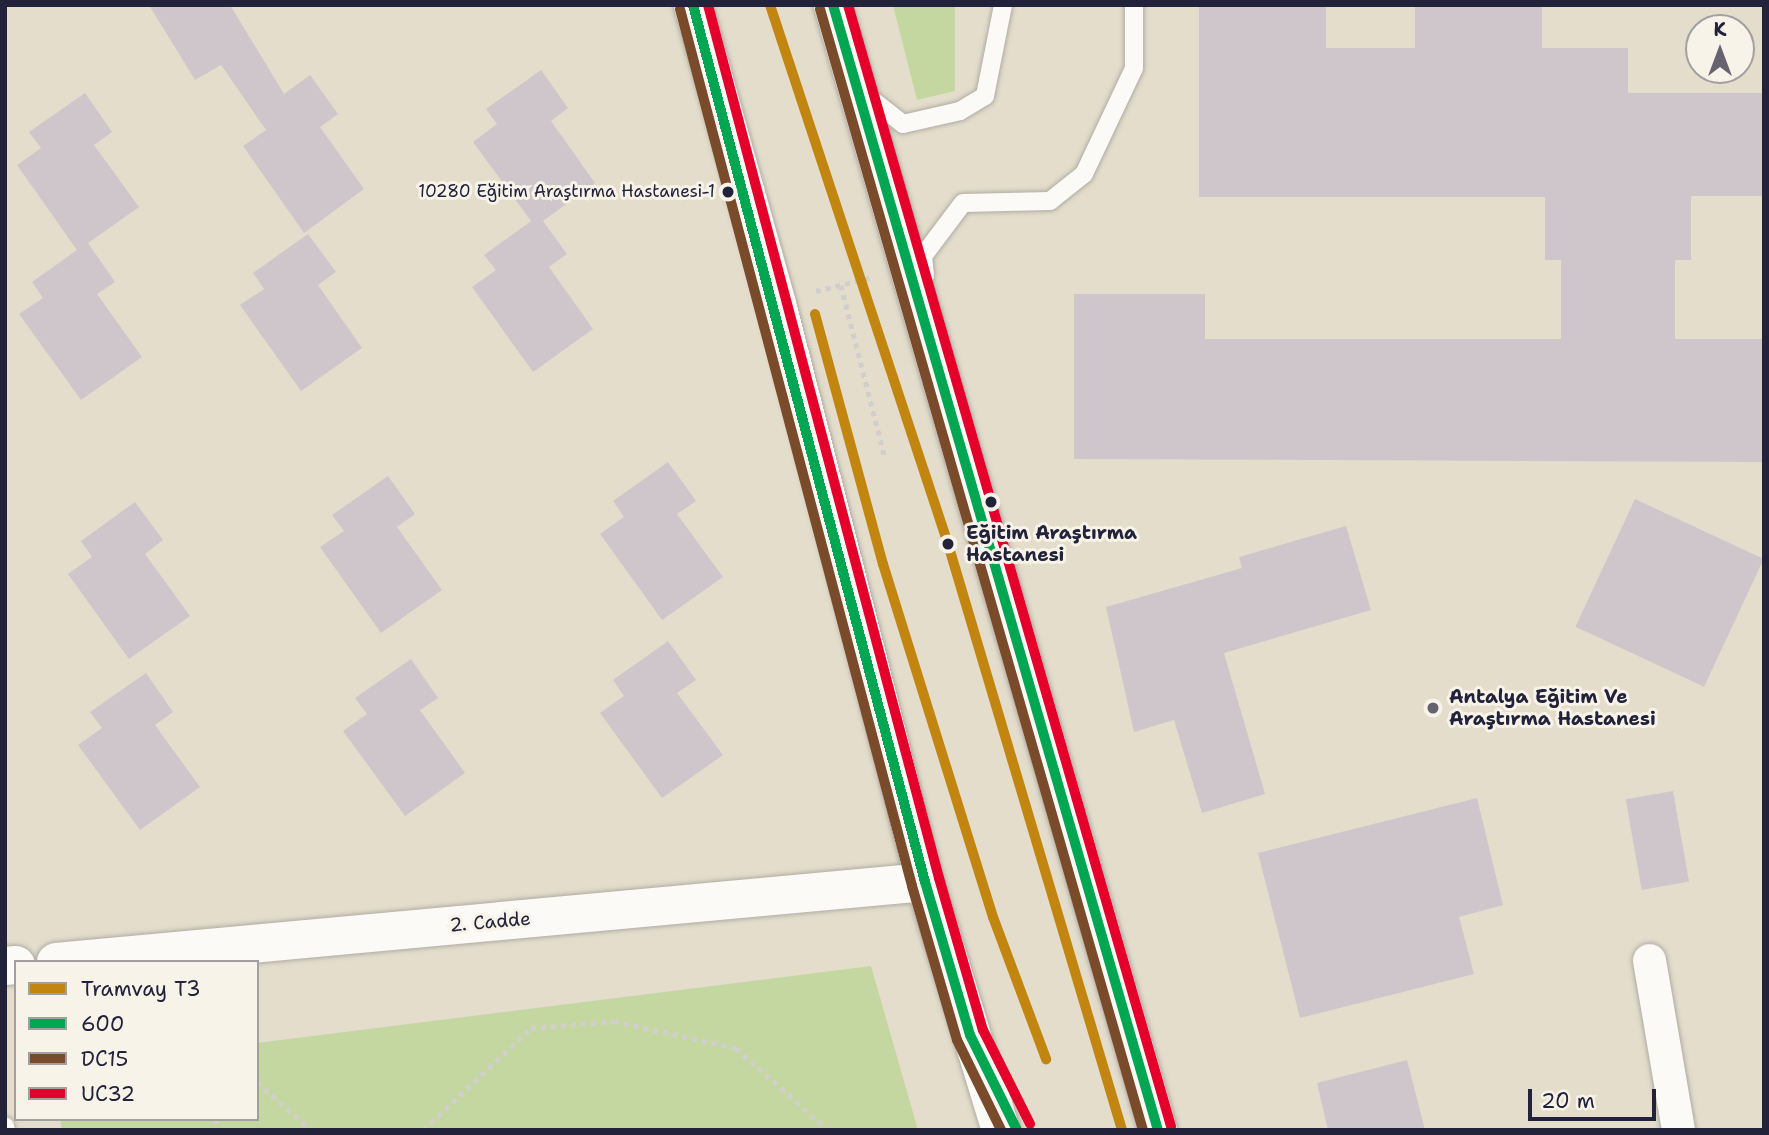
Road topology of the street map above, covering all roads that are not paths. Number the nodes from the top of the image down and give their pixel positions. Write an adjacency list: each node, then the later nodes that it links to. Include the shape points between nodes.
1 (693, 5): 7 (main road, via 777,304)
2 (833, 5): 5 (main road)
3 (1003, 5): 5 (lane, via 985,96 960,111 903,124)
4 (1134, 5): 6 (lane, via 1135,68 1084,174 1050,201 962,203 923,256)
5 (856, 88): 6 (main road)
6 (930, 351): 13 (main road)
7 (925, 882): 8 (main road, 2. Cadde); 10 (main road)
8 (78, 960)
9 (1648, 960): 14 (street)
10 (971, 1035): 11 (main road); 12 (main road)
11 (1001, 1130)
12 (1017, 1130)
13 (1158, 1130)
14 (1678, 1130)

